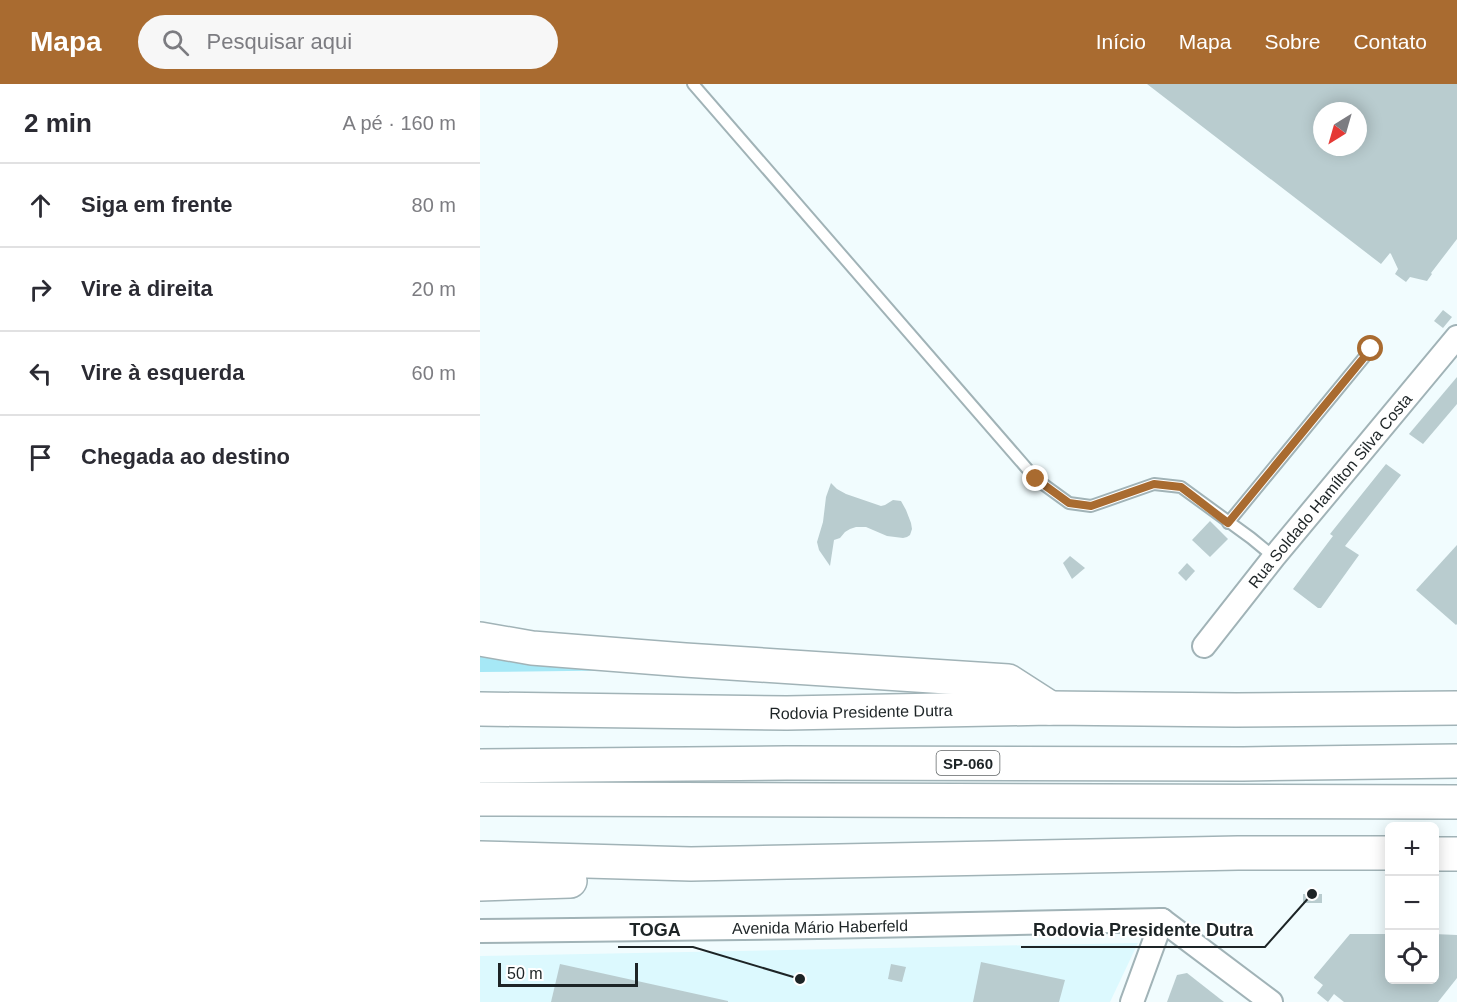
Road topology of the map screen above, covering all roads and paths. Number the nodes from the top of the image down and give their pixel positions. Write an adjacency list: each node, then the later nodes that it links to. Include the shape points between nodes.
1 (693, 84): 4 (lane, via 1036,479 1069,503 1091,506 1154,484 1181,487)
2 (1457, 337): 5 (street, Rua Soldado Hamílton Silva Costa)
3 (1371, 349): 4 (lane)
4 (1228, 523): 5 (lane)
5 (1274, 557): 7 (street, Rua Soldado Hamílton Silva Costa)
6 (480, 639): 8 (highway, via 532,648 1008,681)
7 (1204, 646)
8 (1050, 708): 9 (highway, Rodovia Presidente Dutra); 10 (highway, Rodovia Presidente Dutra, via 787,712)
9 (1457, 708)
10 (480, 709)
11 (1457, 761): 12 (highway, SP-060)
12 (480, 766)
13 (480, 799): 14 (highway)
14 (1278, 801): 15 (highway); 16 (highway, via 1178,822)
15 (1457, 802)
16 (480, 821)
17 (1385, 853): 21 (highway)
18 (1439, 854): 19 (highway)
19 (1457, 854)
20 (480, 858): 21 (highway)
21 (691, 864): 22 (highway, via 559,882)
22 (480, 884)
23 (1162, 920): 24 (street, Avenida Mário Haberfeld); 25 (street); 26 (street)
24 (480, 931)
25 (1132, 1002)
26 (1271, 1002)

